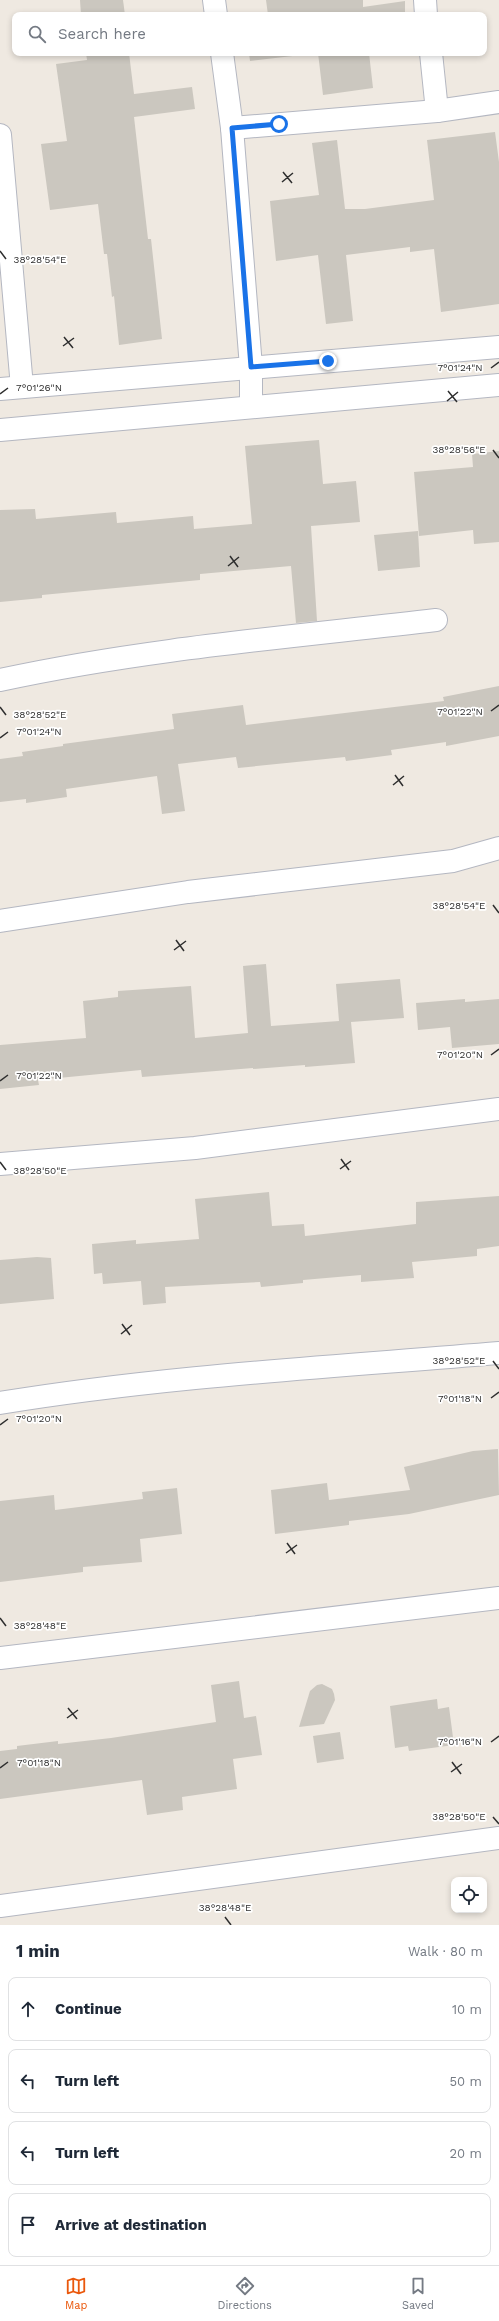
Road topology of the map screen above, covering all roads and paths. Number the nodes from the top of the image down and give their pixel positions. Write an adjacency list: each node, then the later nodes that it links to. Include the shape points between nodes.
1 (214, 0): 3 (street)
2 (425, 0): 4 (street)
3 (216, 12)
4 (426, 12)
5 (222, 56): 9 (street)
6 (430, 56): 8 (street)
7 (499, 102): 8 (street)
8 (437, 111): 9 (street)
9 (232, 128): 12 (street)
10 (0, 139): 14 (street)
11 (499, 347): 12 (street)
12 (251, 367): 14 (street); 16 (street)
13 (499, 386): 16 (street)
14 (22, 387): 15 (street)
15 (0, 389)
16 (251, 407): 17 (street)
17 (0, 430)
18 (436, 620): 19 (street, via 148,654 56,668)
19 (0, 680)
20 (499, 848): 21 (street, via 453,861 188,892)
21 (0, 921)
22 (499, 1109): 23 (street, via 196,1148)
23 (0, 1164)
24 (499, 1353): 25 (street, via 192,1378 81,1390)
25 (0, 1403)
26 (499, 1598): 27 (street)
27 (0, 1658)
28 (499, 1838): 29 (street)
29 (0, 1906)

